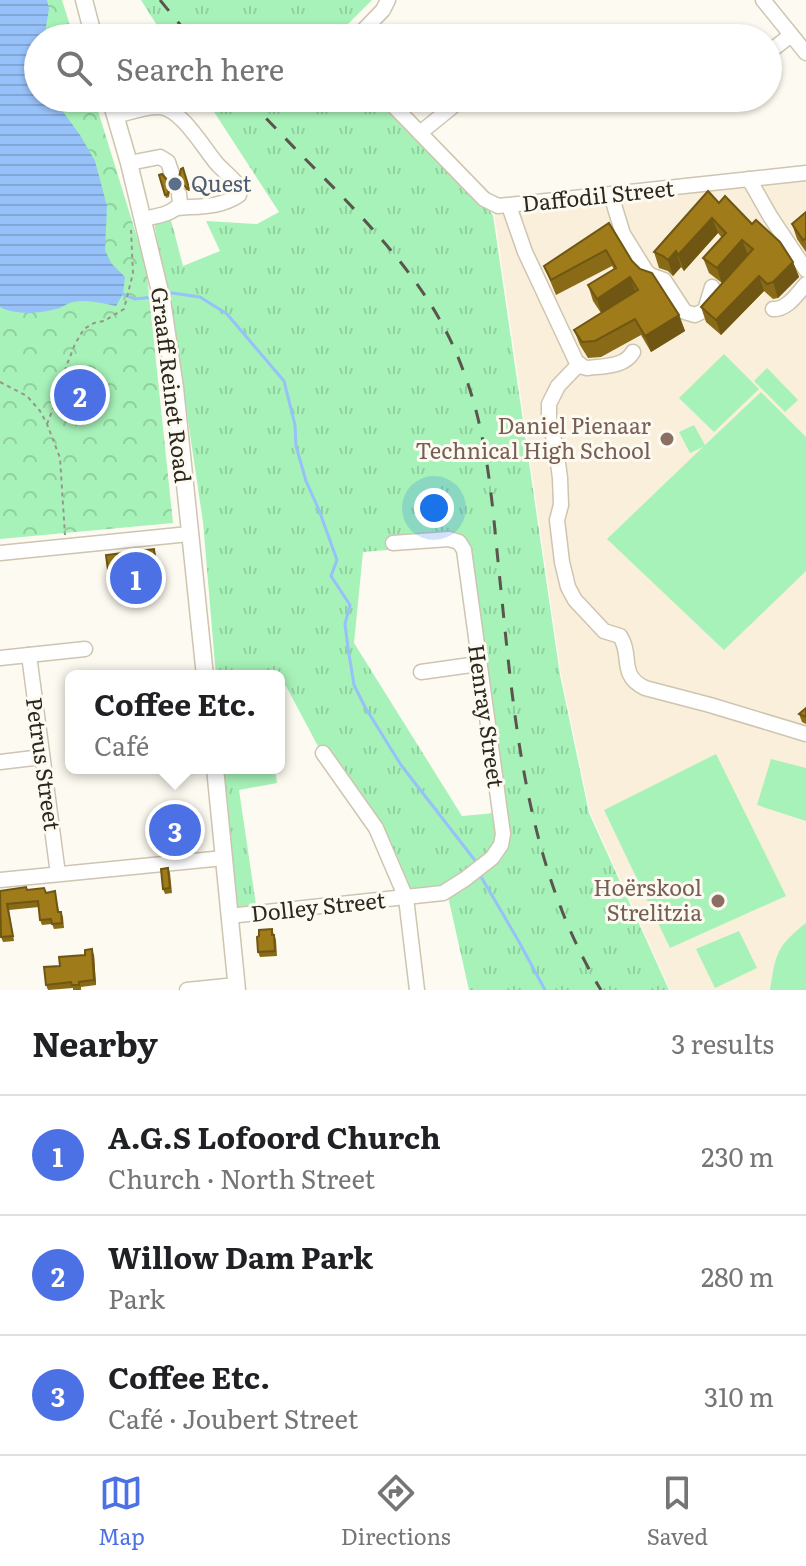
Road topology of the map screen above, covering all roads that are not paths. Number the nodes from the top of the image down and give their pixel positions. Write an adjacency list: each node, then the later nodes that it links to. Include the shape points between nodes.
1 (84, 0): 4 (main road)
2 (388, 0): 5 (street)
3 (763, 0): 6 (street)
4 (90, 24)
5 (370, 24)
6 (791, 35): 7 (street); 8 (street)
7 (782, 42)
8 (806, 53)
9 (114, 112): 14 (main road, Graaff Reinet Road)
10 (131, 112): 14 (street)
11 (172, 112): 22 (street, via 240,188 239,195 215,206 178,201 168,213)
12 (400, 112): 15 (street, Daffodil Street)
13 (446, 112): 15 (street)
14 (115, 116): 16 (main road, Graaff Reinet Road)
15 (420, 133): 21 (street, Daffodil Street, via 484,199)
16 (129, 163): 18 (street, via 160,157); 22 (main road, Graaff Reinet Road)
17 (806, 173): 19 (street, Daffodil Street)
18 (172, 174)
19 (749, 179): 20 (street, Daffodil Street); 23 (street)
20 (611, 195): 21 (street, Daffodil Street); 25 (street, via 623,234 646,271 664,280 685,312 705,310)
21 (509, 206): 28 (street, via 525,252)
22 (137, 224): 29 (main road, Graaff Reinet Road, via 161,297)
23 (806, 270)
24 (806, 284): 26 (street, via 789,304)
25 (712, 287)
26 (773, 309)
27 (633, 352): 28 (street, via 620,363 587,368)
28 (579, 364): 38 (street, via 549,404 560,478 557,520 575,600 604,631 620,636 628,672 637,684)
29 (189, 534): 31 (street); 36 (main road, Graaff Reinet Road)
30 (393, 543): 35 (street, Henray Street, via 459,542)
31 (0, 553)
32 (85, 649): 33 (street)
33 (29, 655): 34 (street); 40 (street, Petrus Street)
34 (0, 658)
35 (478, 664): 37 (street); 46 (street, Henray Street, via 501,845 484,866 449,890)
36 (204, 670)
37 (421, 672)
38 (806, 734)
39 (323, 753): 46 (street, via 376,828)
40 (42, 757): 41 (street); 44 (street, Petrus Street)
41 (0, 762)
42 (216, 774): 43 (main road)
43 (224, 858): 44 (street); 47 (main road)
44 (58, 874): 45 (street)
45 (0, 880)
46 (406, 898): 47 (street, Dolley Street); 50 (street)
47 (229, 916): 48 (main road)
48 (237, 988): 49 (street)
49 (187, 990)
50 (417, 990)

